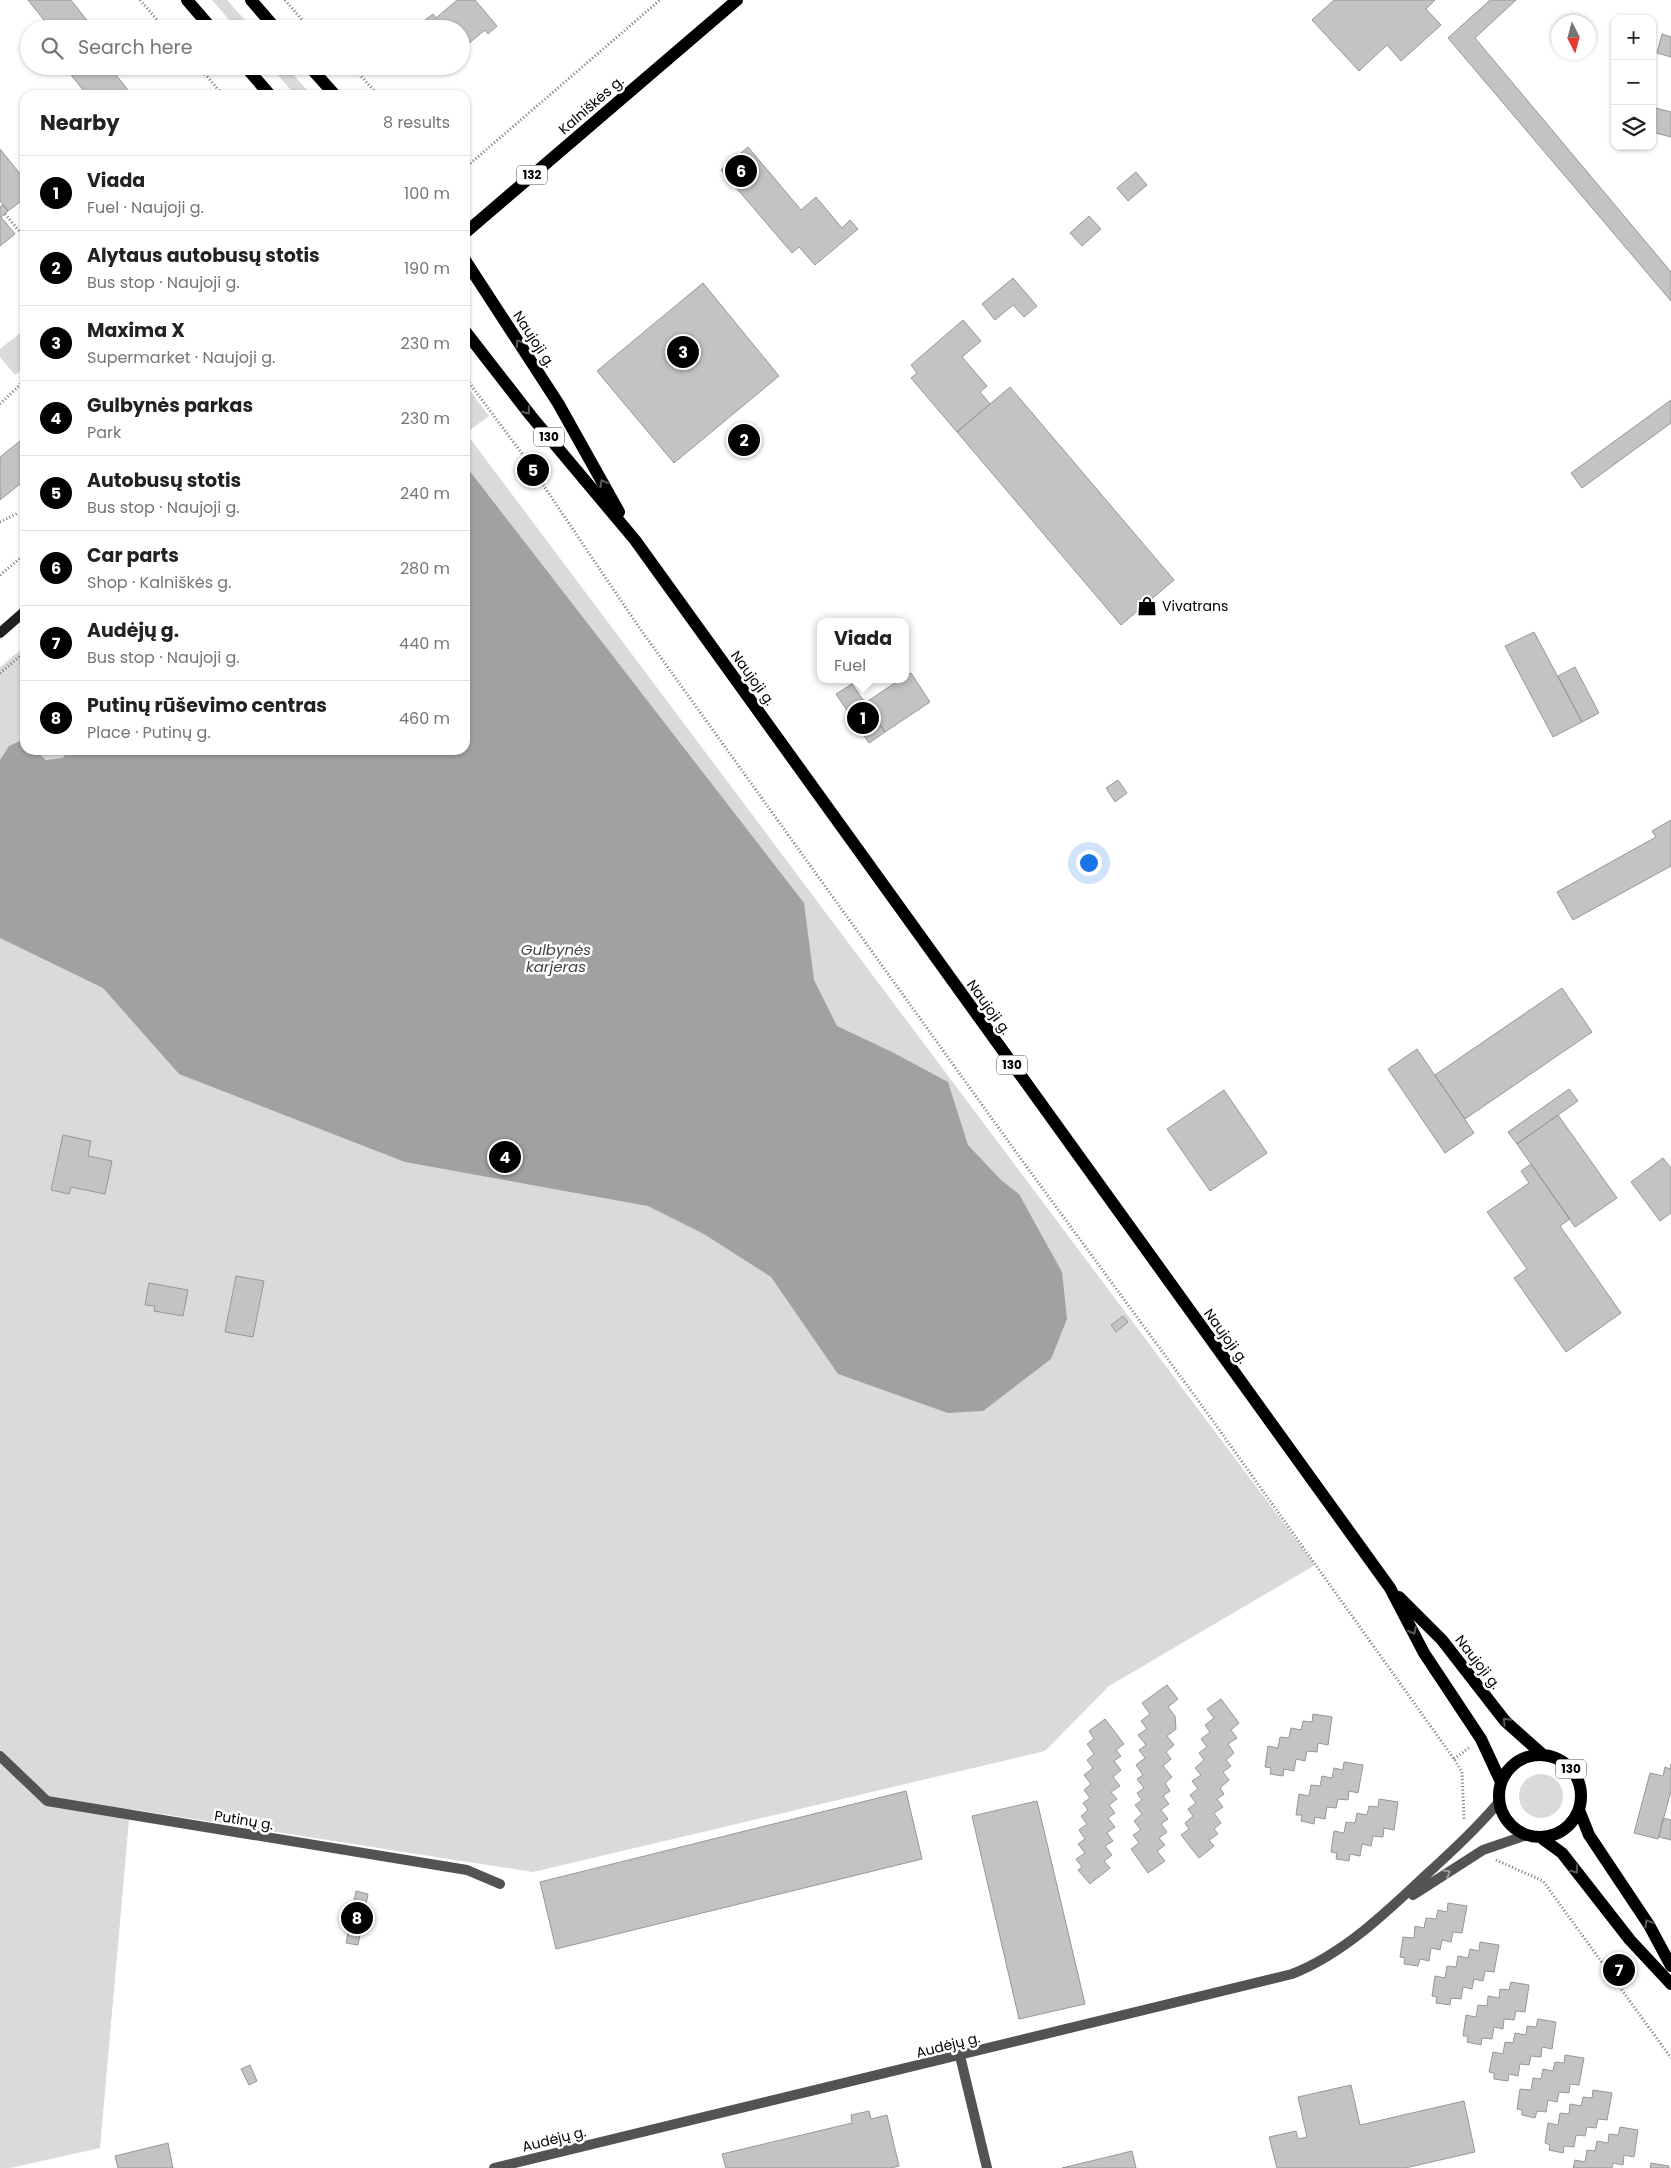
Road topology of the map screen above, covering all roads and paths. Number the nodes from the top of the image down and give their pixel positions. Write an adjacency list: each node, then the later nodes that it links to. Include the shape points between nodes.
1 (140, 0): 7 (path)
2 (187, 0): 8 (main road)
3 (250, 0): 9 (main road)
4 (285, 0): 10 (path)
5 (660, 0): 19 (path)
6 (737, 0): 21 (main road, Kalniškės g. / 132)
7 (157, 20)
8 (204, 20)
9 (268, 20)
10 (302, 20)
11 (206, 75): 15 (path)
12 (253, 75): 16 (main road)
13 (317, 75): 17 (main road)
14 (360, 75): 18 (path)
15 (219, 90)
16 (266, 90)
17 (331, 90)
18 (374, 90)
19 (470, 164)
20 (5, 214): 22 (path)
21 (470, 229)
22 (20, 232)
23 (470, 268): 30 (main road, Naujoji g., one-way to 23, via 558,403)
24 (470, 337): 30 (main road, Naujoji g. / 130, one-way to 30)
25 (470, 384): 43 (path, via 523,455 636,623 1454,1759 1462,1772 1465,1826)
26 (20, 385): 27 (path)
27 (0, 404)
28 (18, 513): 29 (path)
29 (0, 522)
30 (635, 540): 37 (main road, Naujoji g. / 130)
31 (20, 558): 32 (path)
32 (0, 575)
33 (20, 615): 34 (main road)
34 (0, 633)
35 (20, 656): 36 (path)
36 (0, 673)
37 (1390, 1588): 38 (main road, Naujoji g. / 130, one-way to 37, via 1505,1721 1442,1640); 40 (main road, Naujoji g. / 130, one-way to 40, via 1424,1653 1481,1739)
38 (1542, 1754): 40 (main road, 130, via 1529,1755 1517,1761); 42 (main road, 130, via 1562,1761 1576,1774 1581,1786)
39 (0, 1756): 46 (street, Putinų g., via 47,1801 467,1870)
40 (1500, 1782): 41 (main road, 130)
41 (1499, 1802): 43 (street, Audėjų g.); 44 (main road, 130, via 1508,1822 1517,1830)
42 (1579, 1810): 44 (main road, via 1564,1830 1552,1835); 48 (main road, 130, one-way to 42, via 1649,1925 1589,1835)
43 (1472, 1834): 47 (street, Audėjų g.)
44 (1533, 1836): 45 (street, Audėjų g.); 49 (main road, 130, one-way to 49, via 1562,1853 1630,1940)
45 (1483, 1850): 47 (street, Audėjų g., one-way to 45); 51 (path, via 1488,1856 1543,1881)
46 (500, 1884)
47 (1391, 1909): 50 (street, Audėjų g., via 1313,1966 1292,1974)
48 (1671, 1966)
49 (1671, 1984)
50 (960, 2056): 52 (street, Audėjų g.); 53 (street)
51 (1671, 2058)
52 (494, 2168)
53 (987, 2168)

